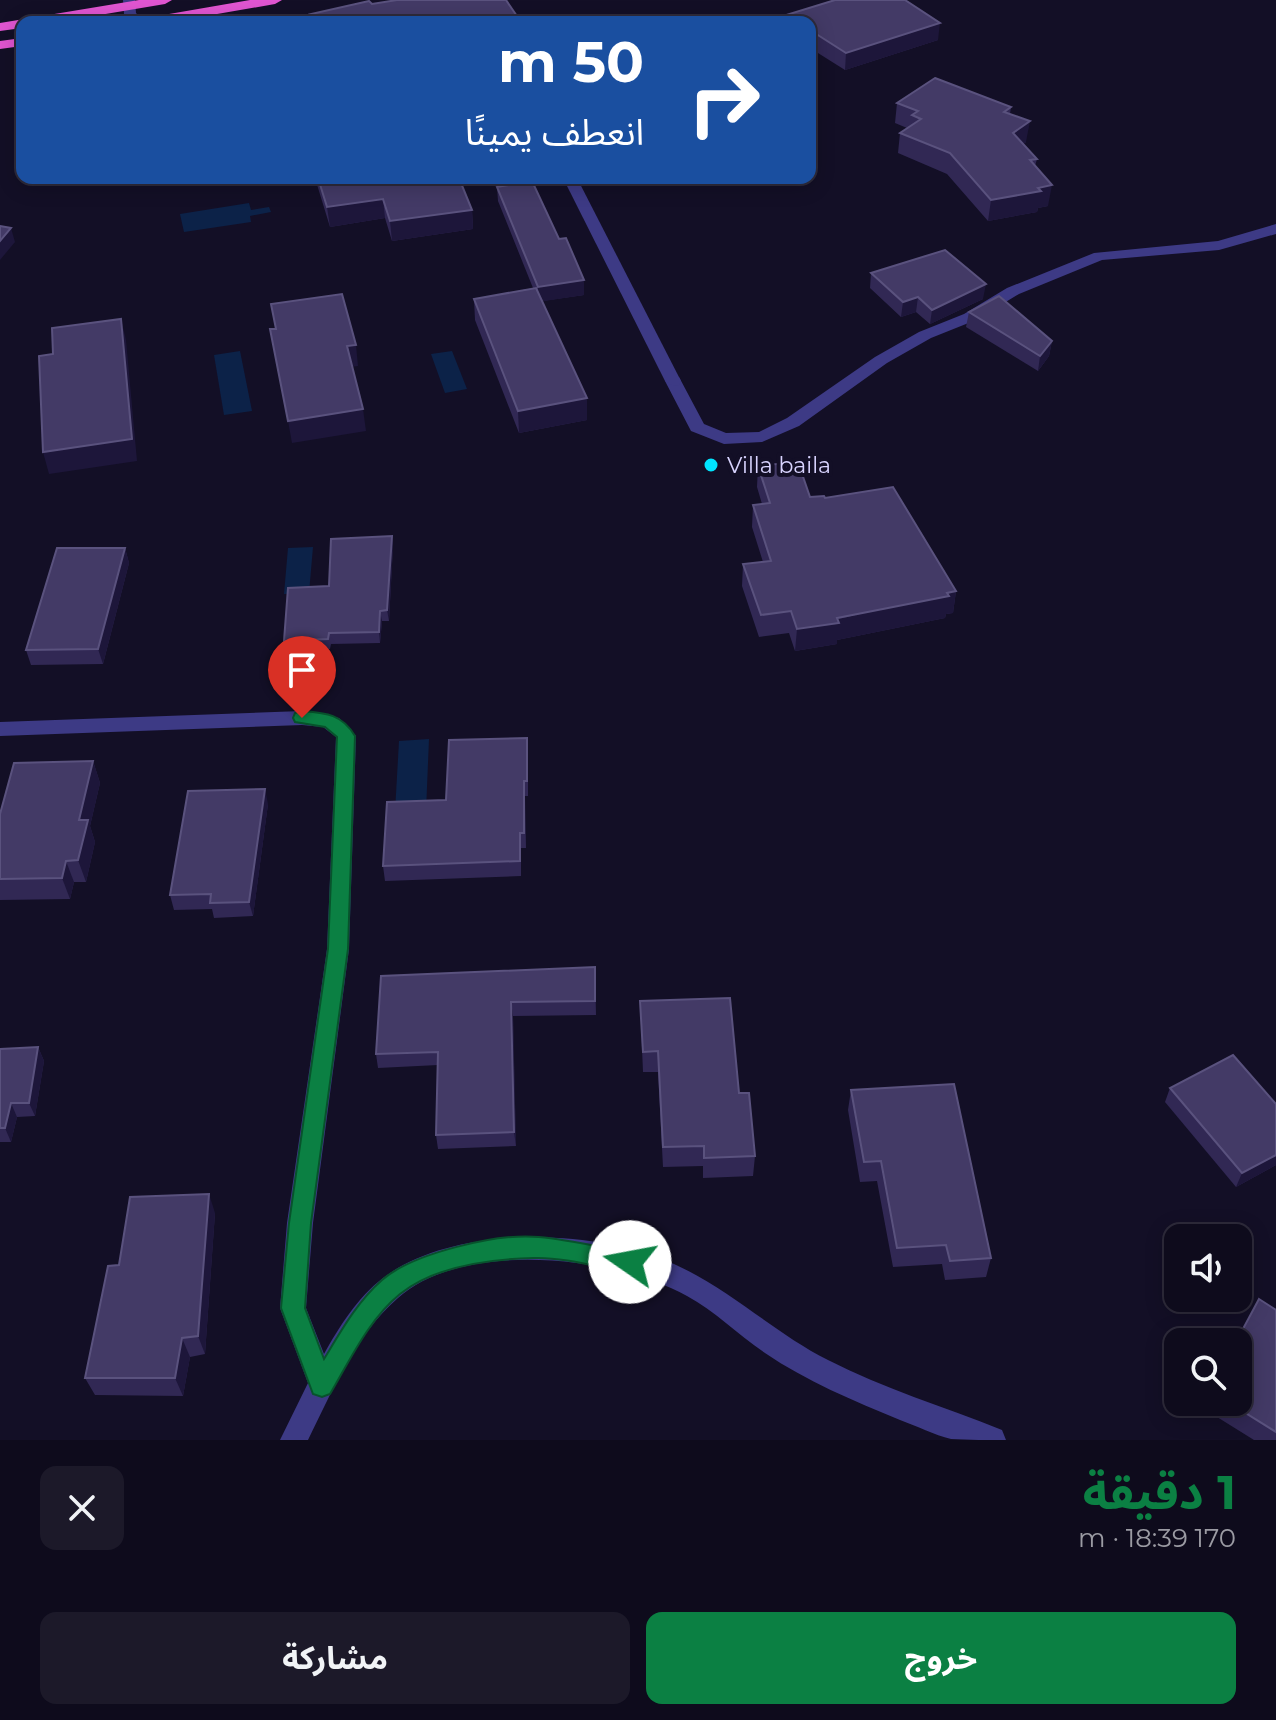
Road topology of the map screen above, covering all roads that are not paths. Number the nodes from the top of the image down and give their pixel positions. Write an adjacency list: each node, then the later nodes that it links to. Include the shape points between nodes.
1 (165, 0): 3 (highway)
2 (275, 0): 5 (highway)
3 (128, 3): 4 (highway)
4 (62, 16)
5 (181, 16)
6 (573, 184): 7 (street, via 697,427 724,439 762,437 793,422 925,335 1099,256 1219,245)
7 (1276, 229)
8 (0, 729): 9 (street, via 302,718 328,720 346,736 338,949 293,1308)
9 (322, 1385): 10 (street); 11 (street, via 358,1324 391,1287 429,1264 536,1247 661,1270 838,1380)
10 (294, 1440)
11 (992, 1440)

